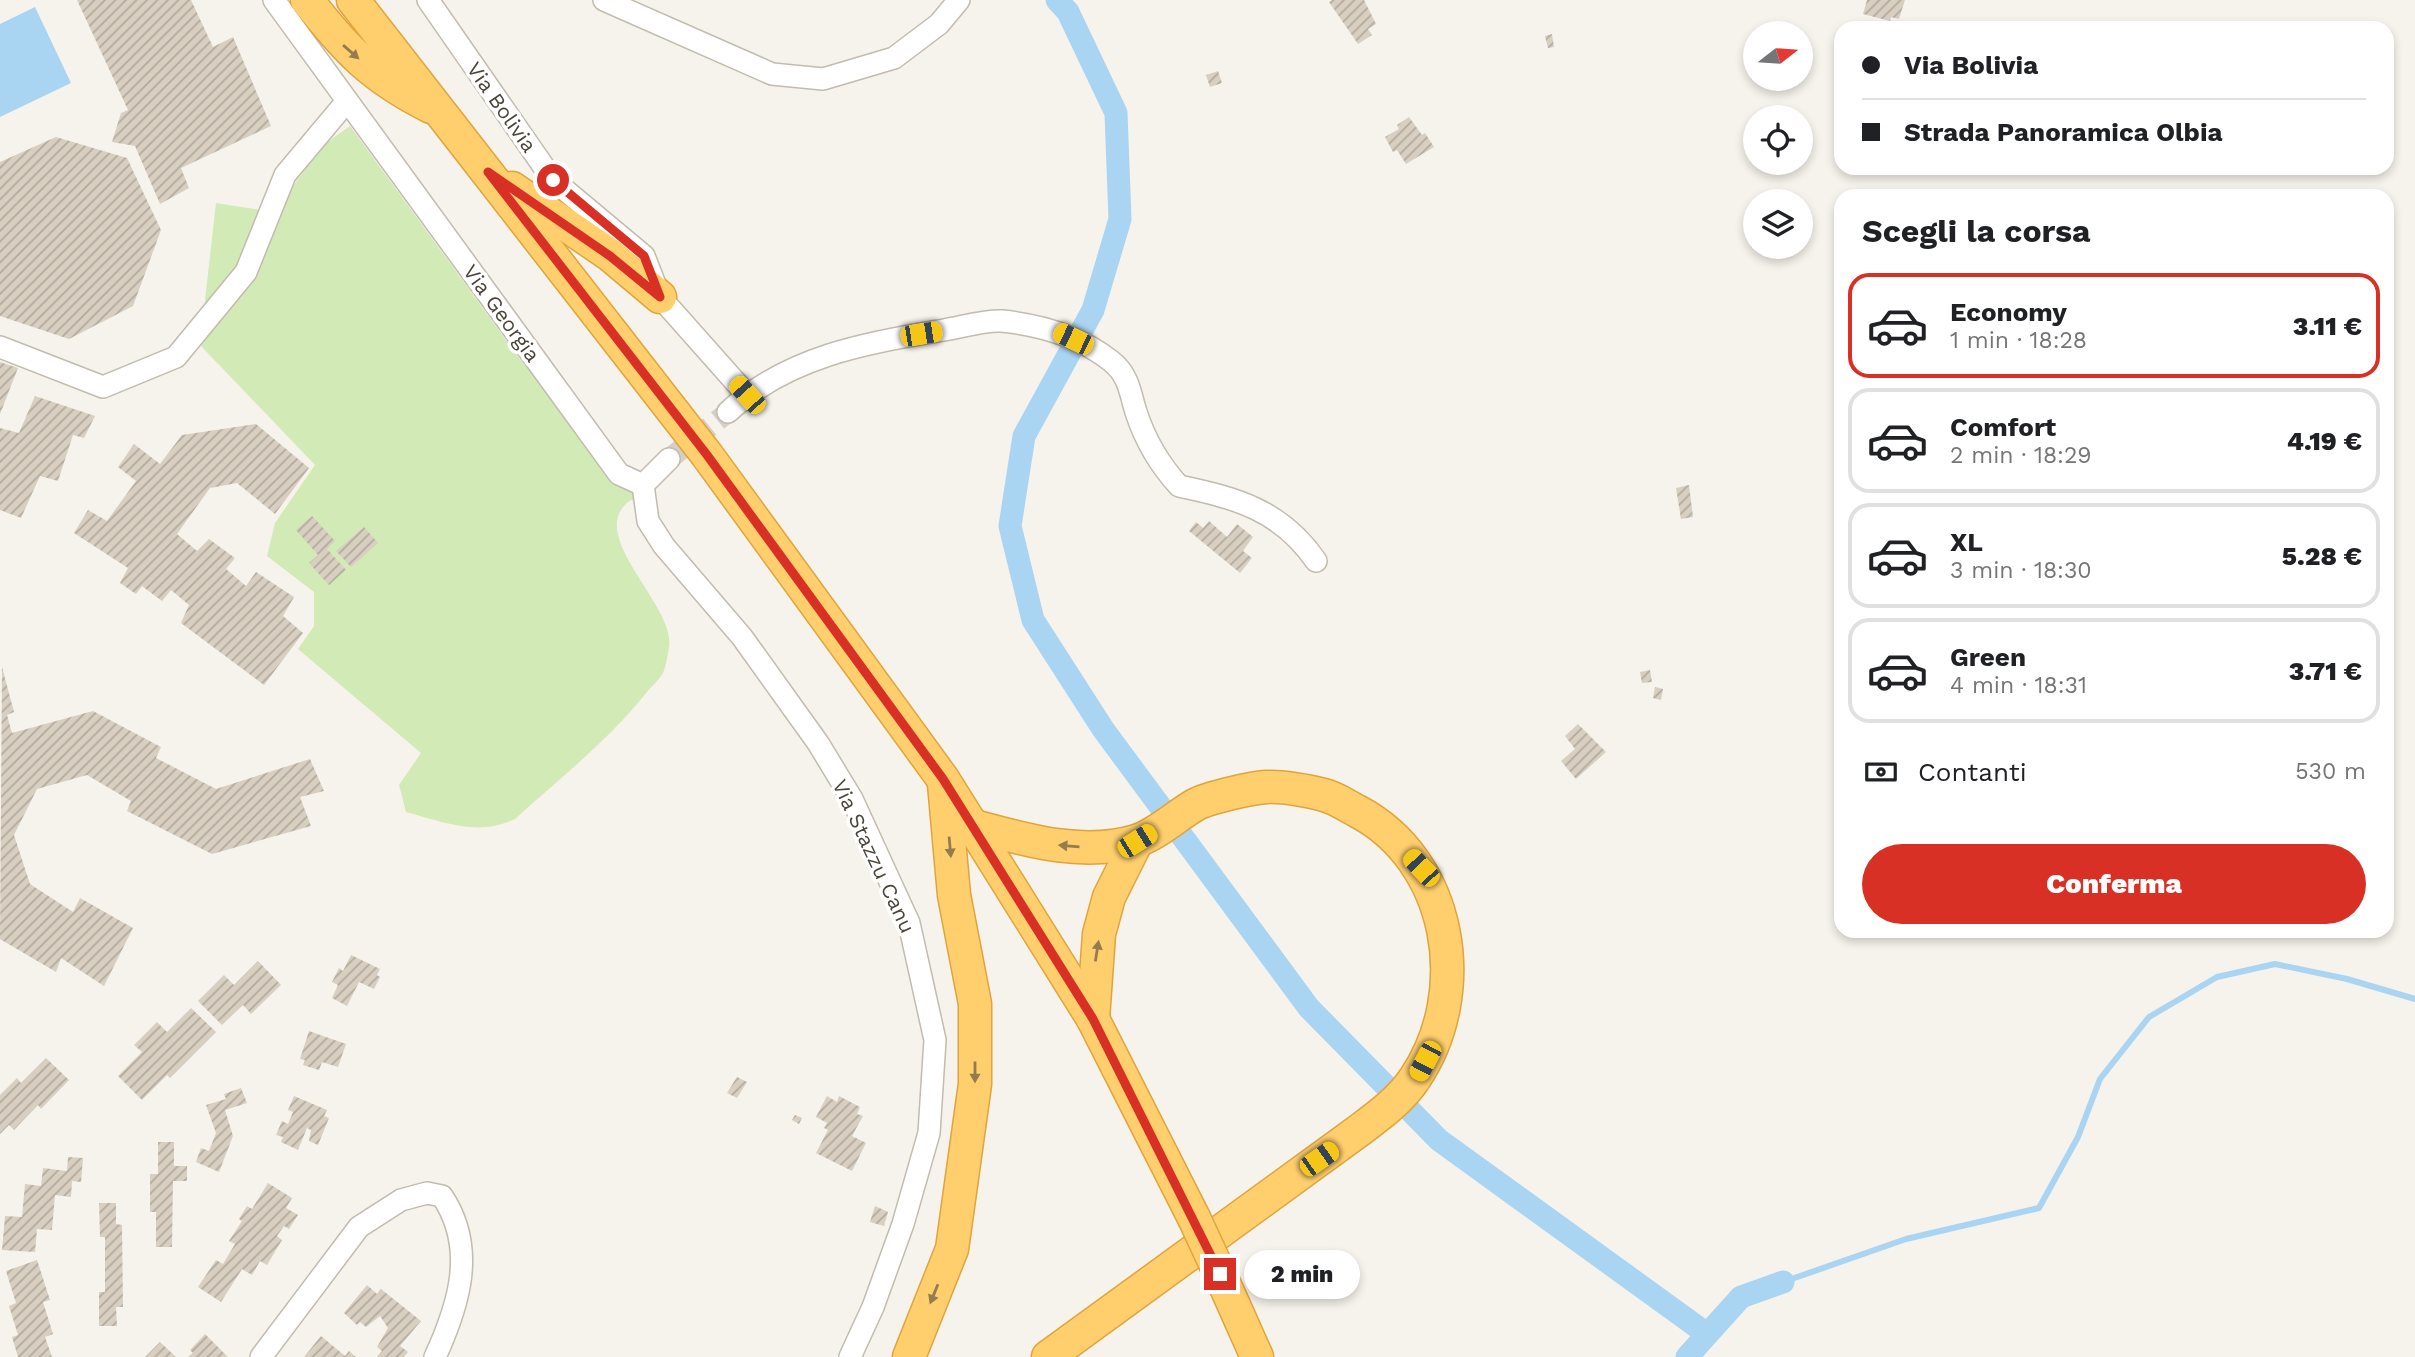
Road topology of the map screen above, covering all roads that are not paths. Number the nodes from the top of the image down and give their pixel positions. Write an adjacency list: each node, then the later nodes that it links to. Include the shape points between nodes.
1 (274, 0): 7 (street, Via Georgia)
2 (307, 0): 8 (highway, one-way to 8, via 344,47 396,89)
3 (353, 0): 8 (highway)
4 (428, 0): 10 (street, Via Bolivia, via 553,180 644,256)
5 (604, 0): 6 (street, via 772,74 823,79 894,58 939,24)
6 (959, 0)
7 (347, 101): 11 (street, via 285,175 246,272 176,357 103,387); 15 (street, Via Georgia, via 620,474)
8 (442, 113): 9 (highway)
9 (488, 172): 10 (highway, via 610,256); 17 (highway, via 707,455)
10 (660, 297): 12 (street, Via Bolivia)
11 (0, 347)
12 (747, 395): 13 (street); 16 (street, via 838,351 1000,321 1054,330 1113,362 1130,384 1151,449 1178,486 1232,497 1295,532)
13 (728, 412)
14 (669, 459): 15 (street)
15 (643, 485): 23 (street, Via Stazzu Canu, via 648,521 664,546 750,647 825,754 852,799 909,923 935,1040 929,1133 903,1224)
16 (1316, 561)
17 (943, 779): 18 (highway); 24 (highway, one-way to 24, via 954,895 975,1004 975,1084 952,1249)
18 (974, 826): 19 (highway, one-way to 18, via 1083,847 1043,844); 20 (highway)
19 (1146, 835): 20 (highway, one-way to 19, via 1099,934 1109,897); 25 (highway, via 1198,803 1266,787 1326,795 1380,823 1421,868 1445,924 1448,985 1435,1042 1415,1080 1383,1112)
20 (1093, 1019): 26 (highway, bridge)
21 (261, 1357): 22 (street, via 359,1227 401,1200 427,1193 442,1196 454,1214 461,1251 455,1314)
22 (435, 1357)
23 (850, 1357)
24 (909, 1357)
25 (1048, 1357)
26 (1258, 1357)

